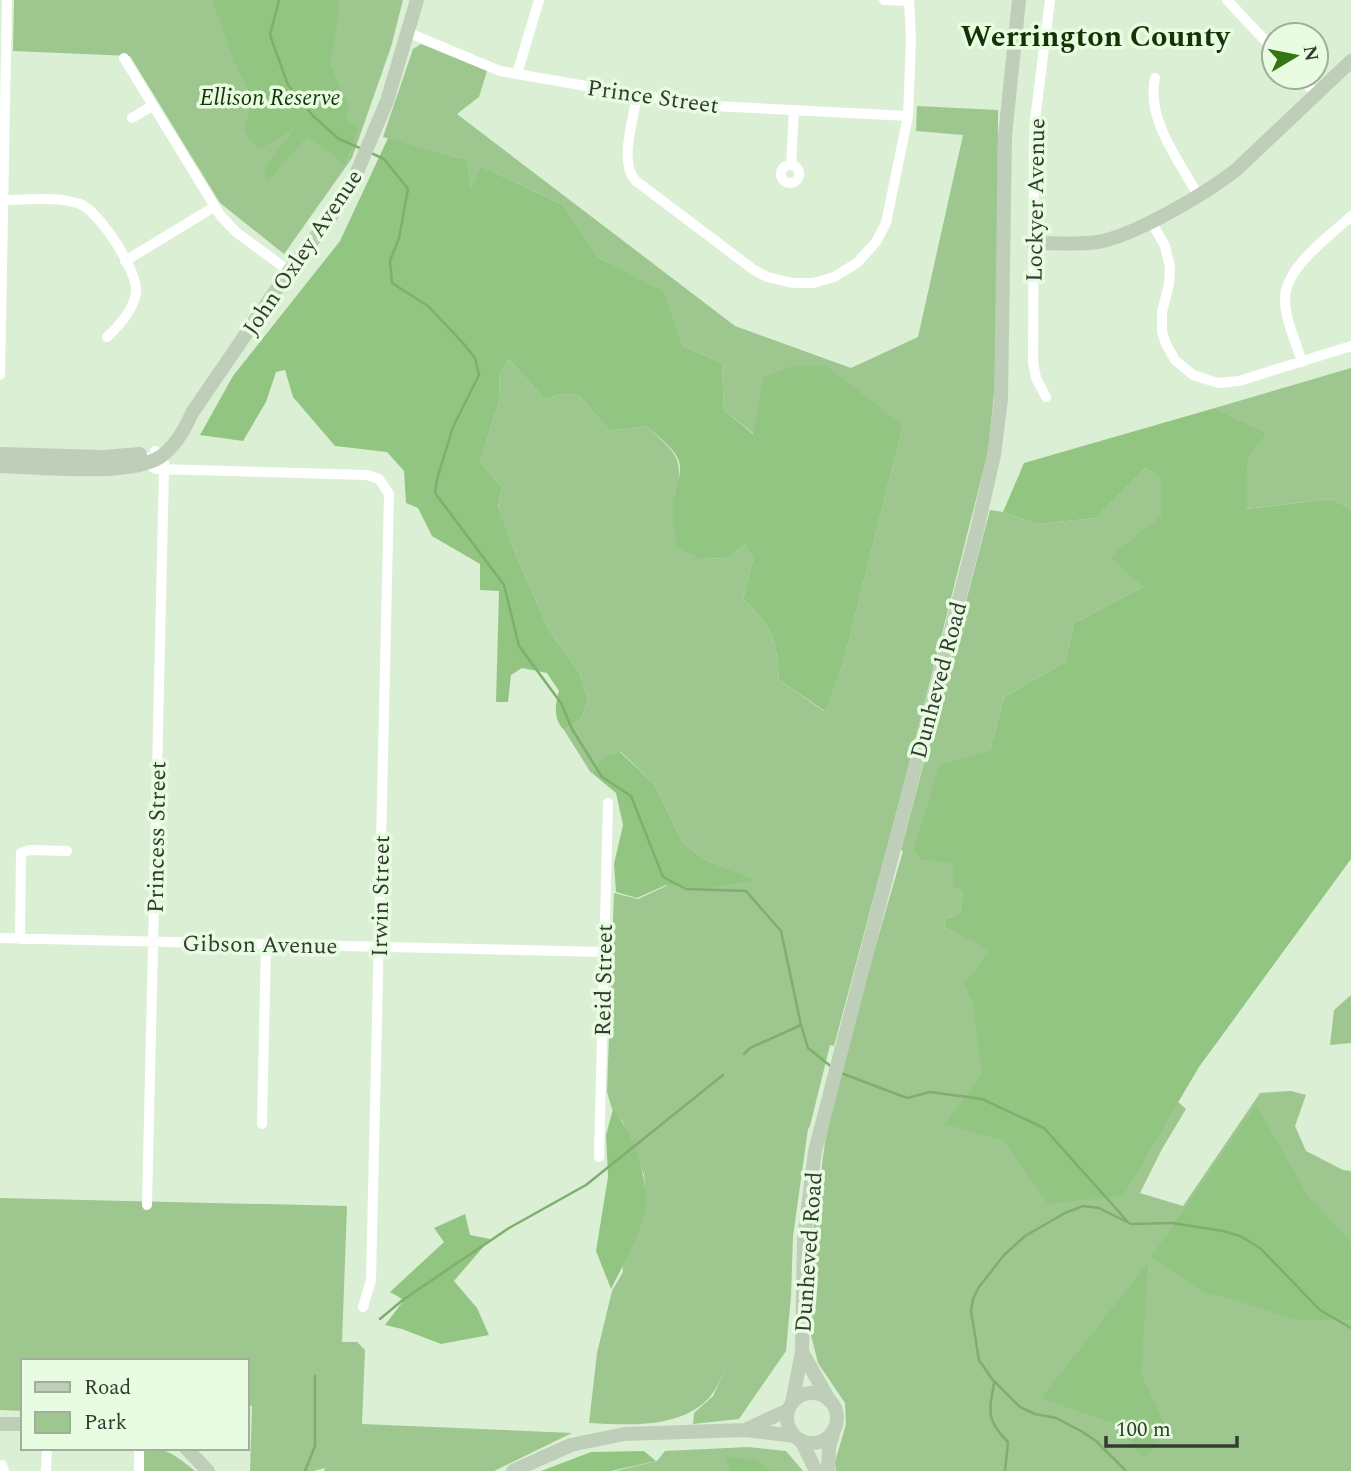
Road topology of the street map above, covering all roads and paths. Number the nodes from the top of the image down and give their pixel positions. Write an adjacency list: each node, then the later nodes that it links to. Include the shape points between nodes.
1 (7, 0): 24 (street)
2 (417, 0): 9 (main road, John Oxley Avenue)
3 (539, 0): 13 (street)
4 (884, 0): 8 (street)
5 (1019, 0): 52 (main road, Dunheved Road, via 1004,136 1003,374 995,455 815,1151 806,1208)
6 (1050, 0): 28 (street, Lockyer Avenue, via 1035,120)
7 (1227, 0): 10 (street)
8 (909, 1): 20 (street)
9 (407, 32): 13 (street, Prince Street); 30 (main road, John Oxley Avenue, via 387,101 360,167 328,221)
10 (1260, 35)
11 (124, 58): 18 (street)
12 (1351, 61): 16 (main road)
13 (517, 74): 17 (street, Prince Street)
14 (1155, 78): 23 (street, via 1152,97 1158,120)
15 (1313, 91): 16 (street)
16 (1316, 94): 23 (main road, via 1236,170)
17 (637, 95): 19 (street, Prince Street); 20 (street, via 627,157 631,176 754,270 793,283 813,283 840,274 863,259 876,242 888,215)
18 (152, 106): 21 (street); 25 (street)
19 (794, 110): 20 (street, Prince Street); 22 (street)
20 (908, 116)
21 (132, 118)
22 (791, 165)
23 (1198, 195): 27 (main road)
24 (4, 200): 29 (street, via 67,201 85,206 104,225); 31 (street)
25 (214, 207): 29 (street); 30 (street, via 230,226)
26 (1351, 216): 34 (street, via 1297,267 1287,285 1286,306)
27 (1151, 221): 28 (main road, via 1100,241); 34 (street, via 1170,267 1162,332 1181,366 1205,380 1226,383)
28 (1033, 243): 36 (street, Lockyer Avenue, via 1033,362)
29 (125, 261): 32 (street, via 134,278 135,295 123,321)
30 (289, 271): 38 (main road, John Oxley Avenue, via 177,440)
31 (1, 335): 35 (street)
32 (107, 337)
33 (1351, 346): 34 (street)
34 (1302, 362)
35 (0, 375)
36 (1046, 397)
37 (0, 454): 38 (main road)
38 (155, 458): 39 (main road, via 99,468); 44 (street, Princess Street); 46 (street, Irwin Street, via 368,475 384,484 389,499)
39 (0, 466)
40 (608, 803): 47 (street, Reid Street)
41 (67, 851): 43 (street, via 21,853)
42 (0, 938): 43 (street, Gibson Avenue)
43 (20, 939): 44 (street, Gibson Avenue)
44 (153, 942): 45 (street, Gibson Avenue); 50 (street, Princess Street)
45 (266, 944): 46 (street, Gibson Avenue); 48 (street)
46 (379, 947): 47 (street, Gibson Avenue); 51 (street, Irwin Street, via 371,1280)
47 (604, 952): 49 (street, Reid Street)
48 (262, 1124)
49 (599, 1157)
50 (147, 1205)
51 (363, 1307)
52 (802, 1352): 53 (main road, Dunheved Road); 54 (main road, Dunheved Road)
53 (830, 1401): 54 (main road, via 810,1393); 57 (main road)
54 (790, 1407): 58 (main road); 59 (main road, via 788,1424)
55 (0, 1424): 56 (main road)
56 (21, 1424)
57 (835, 1425): 59 (main road, via 821,1441); 68 (main road)
58 (746, 1430): 59 (main road); 66 (main road, via 612,1436 555,1450)
59 (798, 1438): 67 (main road)
60 (47, 1450): 63 (street)
61 (139, 1450): 64 (street)
62 (188, 1450): 65 (main road)
63 (47, 1471)
64 (139, 1471)
65 (208, 1471)
66 (513, 1471)
67 (816, 1471)
68 (828, 1471)

